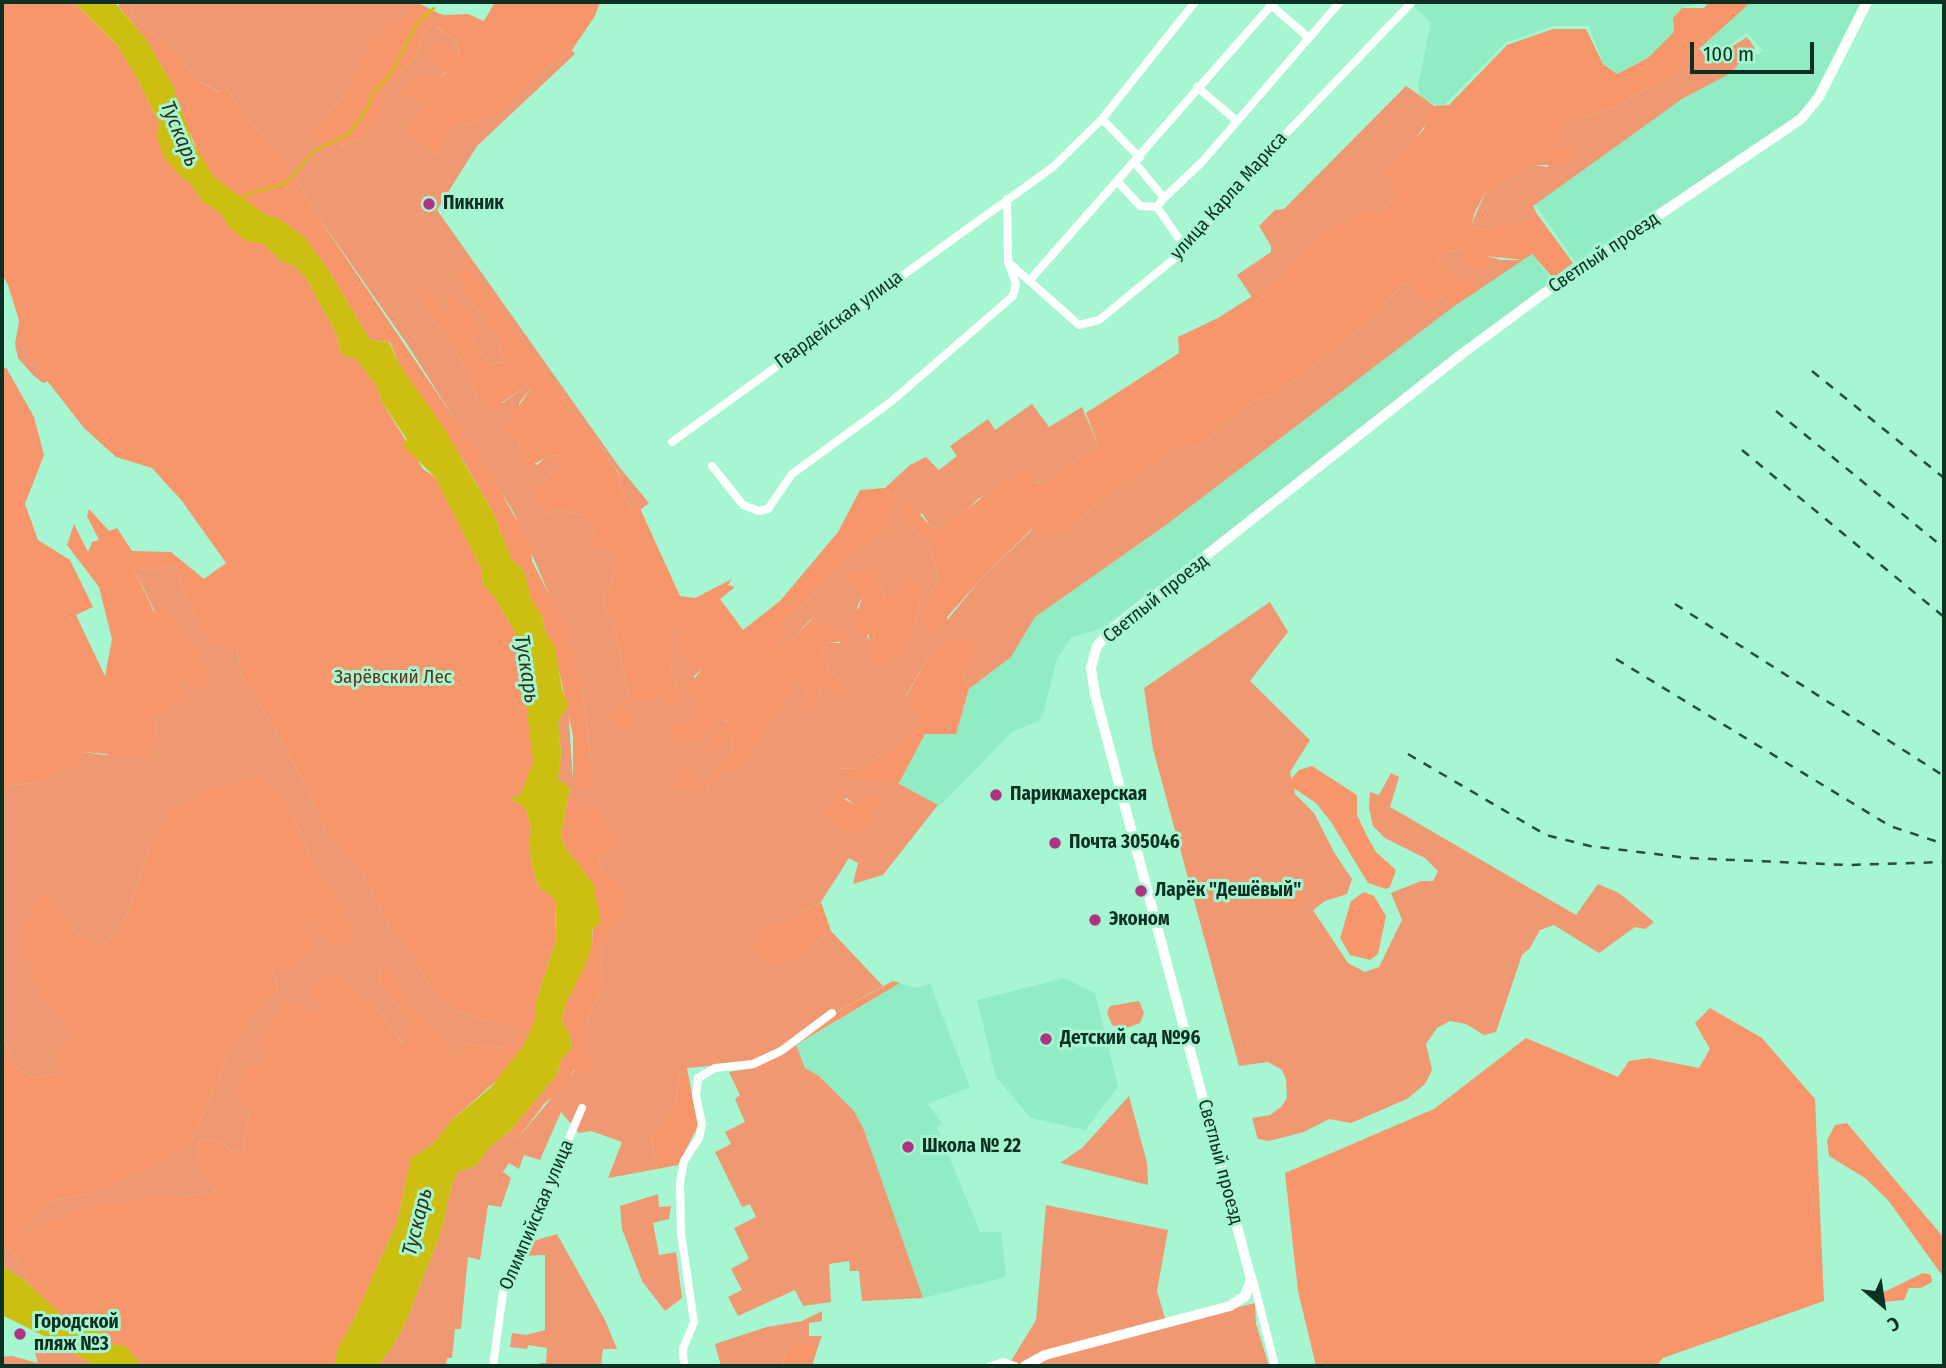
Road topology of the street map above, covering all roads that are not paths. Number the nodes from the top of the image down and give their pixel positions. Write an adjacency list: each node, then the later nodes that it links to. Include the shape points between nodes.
1 (1195, 2): 8 (street)
2 (1340, 2): 6 (street)
3 (1412, 2): 15 (street, улица Карла Маркса, via 1277,143)
4 (1867, 2): 22 (street, Светлый проезд, via 1819,97 1801,119 1492,331 1097,646 1091,668 1096,694)
5 (1272, 3): 6 (street); 7 (street)
6 (1309, 38): 9 (street)
7 (1197, 87): 9 (street); 10 (street)
8 (1102, 120): 10 (street); 13 (street, via 1053,167)
9 (1237, 121): 12 (street)
10 (1138, 160): 11 (street); 12 (street)
11 (1118, 182): 14 (street, via 1140,206); 17 (street)
12 (1164, 198): 14 (street)
13 (1007, 199): 16 (street); 18 (street, Гвардейская улица)
14 (1157, 207): 15 (street)
15 (1186, 249): 17 (street, улица Карла Маркса, via 1090,325 1079,325)
16 (1008, 262): 17 (street, улица Карла Маркса); 19 (street, via 1016,284 1013,296 891,401 792,474 768,509 743,505)
17 (1029, 281)
18 (672, 442)
19 (712, 466)
20 (832, 1013): 24 (street, via 781,1051 753,1064 715,1068 698,1078 696,1096 702,1124 684,1161 680,1183 681,1233 694,1322 683,1349)
21 (582, 1108): 23 (street, Олимпийская улица, via 503,1292)
22 (1250, 1270): 27 (street, via 1250,1288 1238,1303 1045,1355); 28 (street)
23 (493, 1366)
24 (684, 1366)
25 (991, 1366): 26 (street, via 1007,1362)
26 (1015, 1366)
27 (1025, 1366)
28 (1275, 1366)

